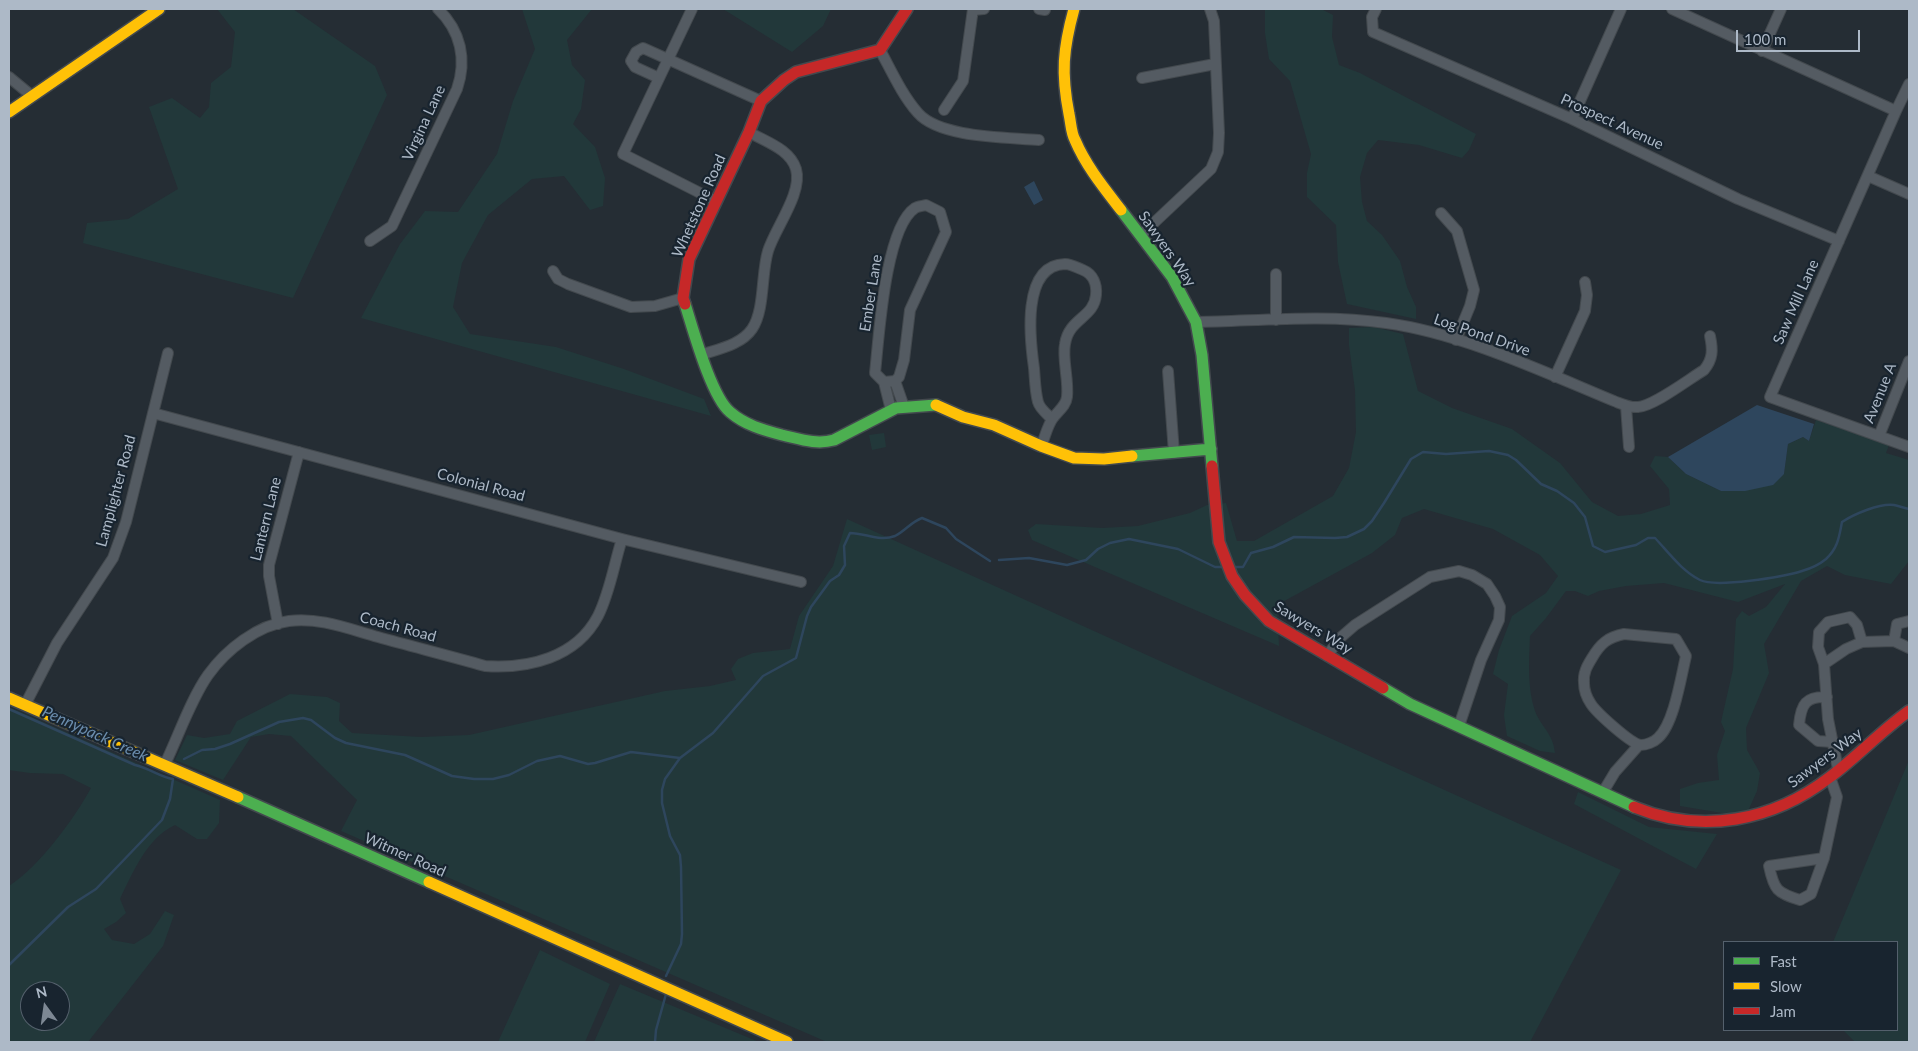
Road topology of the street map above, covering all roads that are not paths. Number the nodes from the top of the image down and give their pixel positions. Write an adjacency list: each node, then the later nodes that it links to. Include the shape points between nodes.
1 (159, 9): 20 (street)
2 (438, 9): 33 (street, Virgina Lane, via 460,44 460,79 392,226)
3 (692, 9): 14 (street)
4 (907, 9): 12 (street)
5 (977, 9): 22 (street, via 963,81)
6 (1074, 9): 32 (street, Sawyers Way, via 1063,66 1074,139 1092,172)
7 (1210, 9): 15 (street, via 1214,21)
8 (1376, 9): 25 (street, Prospect Avenue, via 1372,17 1373,32)
9 (1621, 9): 25 (street)
10 (1672, 9): 13 (street)
11 (1782, 9): 13 (street)
12 (880, 50): 21 (street, Whetstone Road, via 796,72); 27 (street, via 916,112 931,124 952,131)
13 (1762, 50): 23 (street)
14 (668, 59): 17 (street); 17 (street, via 642,48 631,61 635,67); 21 (street)
15 (1215, 64): 18 (street); 32 (street, via 1219,133 1218,152 1211,169)
16 (9, 77): 20 (street)
17 (659, 78): 30 (street, via 623,154)
18 (1142, 78)
19 (1909, 84): 23 (street, Saw Mill Lane)
20 (32, 96): 24 (street)
21 (761, 101): 26 (street, Whetstone Road)
22 (944, 110)
23 (1896, 111): 28 (street, Saw Mill Lane)
24 (9, 112)
25 (1572, 119): 34 (street, Prospect Avenue, via 1738,199)
26 (749, 132): 30 (street, Whetstone Road); 44 (street, via 788,154 796,170 797,185 769,248 756,322 741,340)
27 (1039, 140)
28 (1868, 176): 29 (street); 34 (street, Saw Mill Lane)
29 (1909, 194)
30 (716, 201): 38 (street, Whetstone Road, via 689,259)
31 (1441, 213): 42 (street, via 1457,231 1474,290)
32 (1141, 235): 40 (street, Sawyers Way, via 1172,277)
33 (370, 241)
34 (1839, 241): 54 (street, Saw Mill Lane, via 1770,397)
35 (553, 271): 38 (street, via 558,279 568,284 631,307 655,306)
36 (1276, 274): 39 (street)
37 (1585, 282): 47 (street, via 1585,311)
38 (683, 298): 44 (street, Whetstone Road)
39 (1276, 320): 40 (street, Log Pond Drive); 42 (street, Log Pond Drive, via 1387,323)
40 (1196, 322): 58 (street, Sawyers Way)
41 (1710, 336): 49 (street, via 1713,353 1704,370 1646,405)
42 (1456, 340): 47 (street, Log Pond Drive)
43 (168, 353): 52 (street, Lamplighter Road)
44 (701, 355): 51 (street, Whetstone Road, via 718,397 728,411 764,430 823,443)
45 (1909, 361): 54 (street, Avenue A)
46 (1168, 370): 60 (street)
47 (1555, 377): 49 (street, Log Pond Drive)
48 (890, 382): 48 (street, Ember Lane, via 899,377 910,310 946,232 940,212 926,205 916,208 904,220 888,268 875,373); 50 (street, Ember Lane); 51 (street, Ember Lane)
49 (1626, 406): 56 (street)
50 (904, 407): 51 (street, Whetstone Road); 55 (street, Whetstone Road, via 934,404)
51 (891, 410)
52 (153, 413): 59 (street, Colonial Road); 72 (street, Lamplighter Road, via 126,522 113,558 57,643)
53 (1052, 419): 53 (street, via 1067,399 1065,344 1072,326 1090,311 1096,292 1089,273 1066,264 1055,266 1044,274 1035,288 1030,307 1036,395); 55 (street)
54 (1879, 436): 57 (street, Saw Mill Lane)
55 (1041, 446): 60 (street, Whetstone Road, via 1074,458)
56 (1630, 447)
57 (1909, 447)
58 (1211, 449): 60 (street, Whetstone Road); 68 (street, Sawyers Way, via 1219,542 1232,578 1255,609 1269,621)
59 (299, 452): 61 (street, Colonial Road); 64 (street, Lantern Lane, via 269,565)
60 (1174, 453)
61 (622, 539): 62 (street, Colonial Road); 64 (street, Coach Road, via 597,617 566,649 536,663 485,666 324,622)
62 (802, 582)
63 (1909, 621): 65 (street, via 1897,624)
64 (278, 624): 77 (street, Coach Road, via 245,640 208,675)
65 (1894, 641): 66 (street); 67 (street)
66 (1862, 642): 69 (street); 69 (street, via 1857,625 1850,617 1828,622 1818,632 1818,647)
67 (1909, 648)
68 (1327, 656): 74 (street, Sawyers Way, via 1410,704); 74 (street, via 1355,625 1430,577 1459,571 1472,575 1487,584 1495,596 1500,607 1499,620 1481,660)
69 (1824, 664): 70 (street)
70 (1827, 697): 75 (street); 75 (street, via 1815,696 1805,703 1799,725 1818,741)
71 (9, 698): 72 (street, Witmer Road)
72 (25, 705): 77 (street, Witmer Road)
73 (1909, 711): 78 (street, Sawyers Way)
74 (1459, 726): 79 (street, Sawyers Way)
75 (1833, 742): 78 (street)
76 (1640, 745): 76 (street, via 1657,739 1664,732 1676,701 1686,656 1676,639 1624,634 1613,636 1597,649 1584,673 1584,683 1590,704); 79 (street, via 1615,772)
77 (165, 764): 81 (street, Witmer Road)
78 (1834, 773): 79 (street, Sawyers Way, via 1780,808 1748,819 1713,823 1663,818); 80 (street, via 1837,797)
79 (1603, 792)
80 (1824, 858): 80 (street, via 1810,894 1800,900 1781,894 1773,884 1769,866)
81 (787, 1042)

